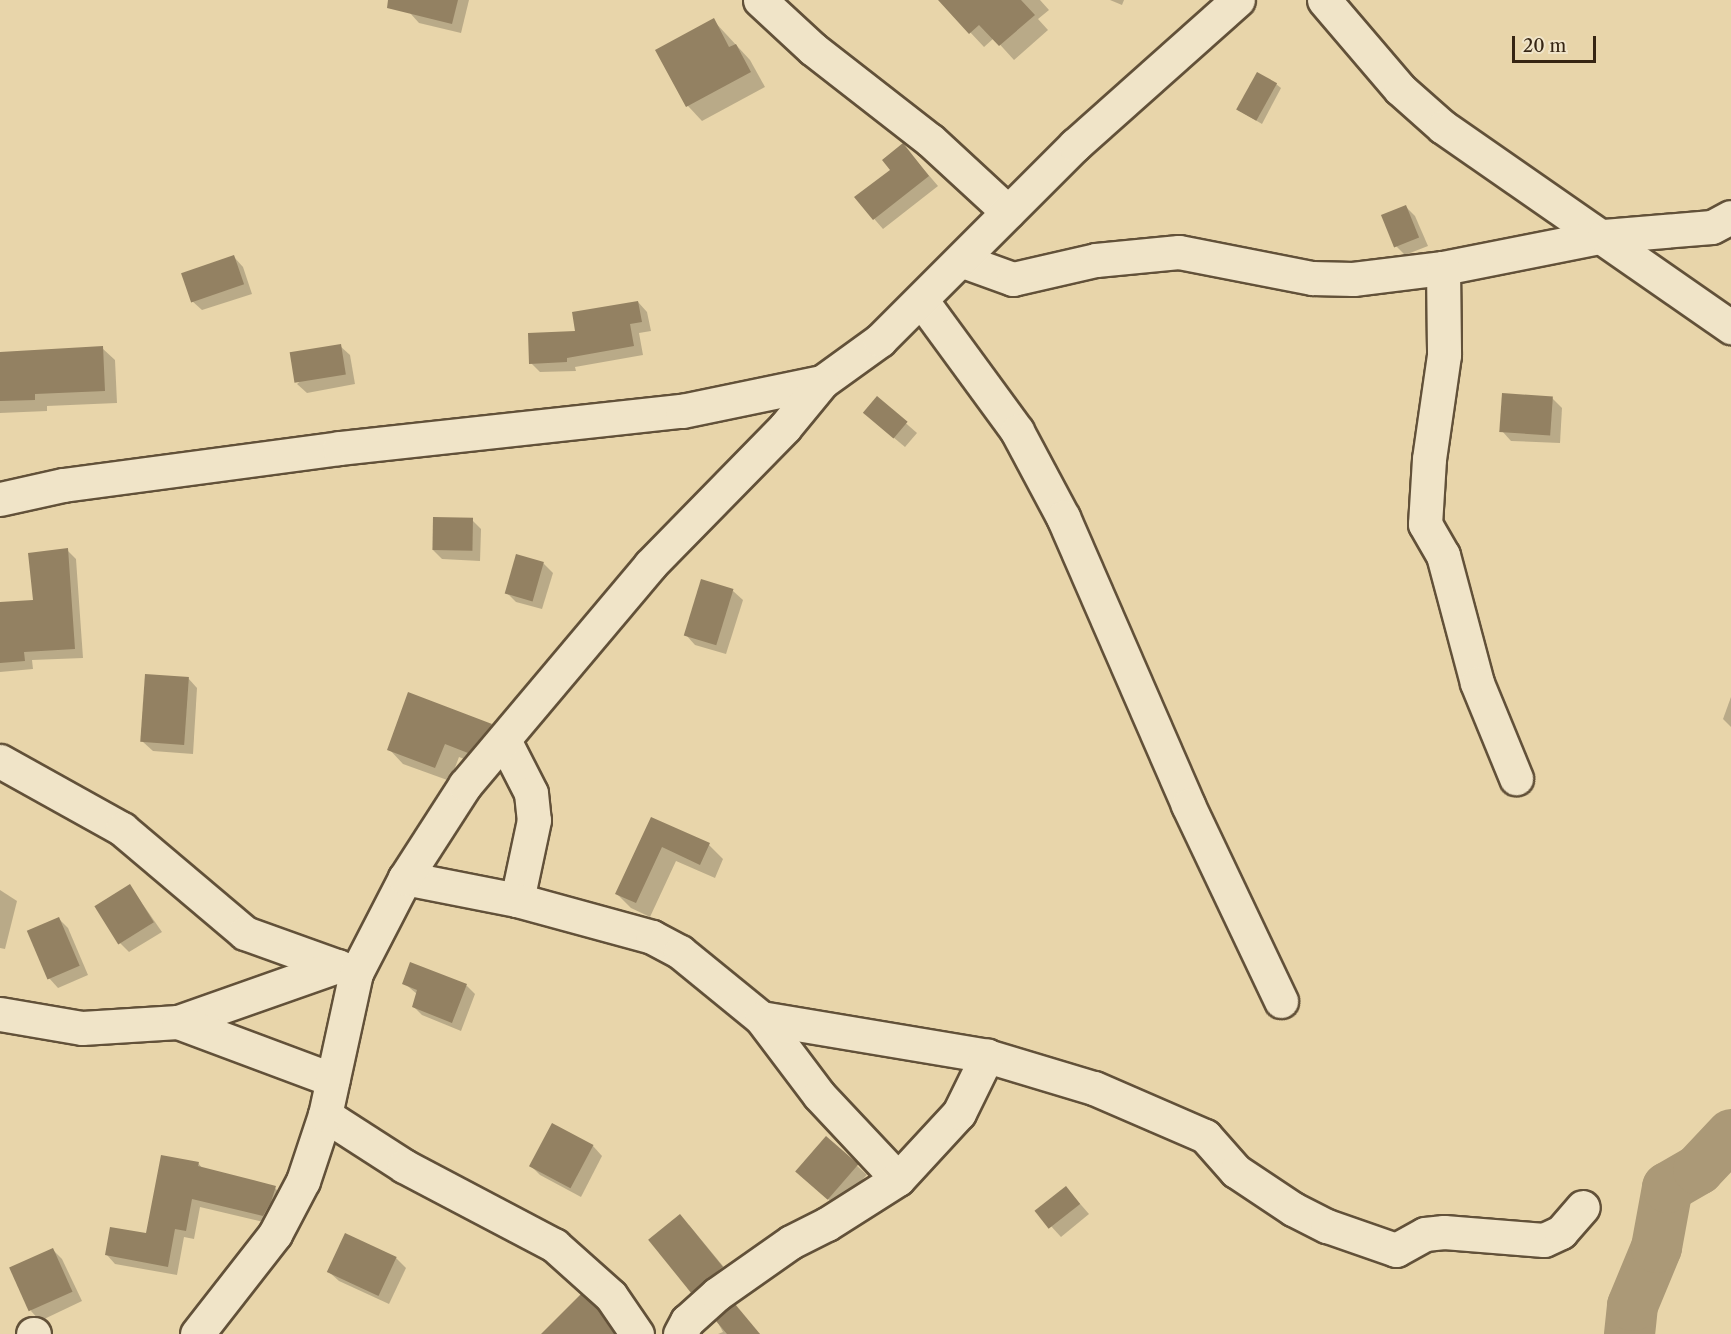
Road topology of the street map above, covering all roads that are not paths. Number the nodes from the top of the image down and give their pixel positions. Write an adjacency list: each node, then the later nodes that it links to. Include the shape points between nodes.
1 (760, 0): 4 (street, via 813,50 930,140)
2 (1238, 0): 4 (street, via 1075,145)
3 (1324, 0): 6 (street, via 1400,89 1443,127)
4 (1008, 213): 7 (street)
5 (1731, 217): 6 (street, via 1712,227)
6 (1604, 236): 8 (street); 10 (street)
7 (963, 261): 8 (street, via 1013,279 1095,260 1179,252 1312,278 1353,279); 9 (street)
8 (1443, 268): 15 (street, via 1444,355 1428,459 1425,524 1443,555 1477,683)
9 (922, 301): 11 (street, via 880,340); 19 (street, via 1017,431 1063,517 1188,805)
10 (1731, 327)
11 (822, 382): 12 (street, via 682,411 327,449 63,485); 13 (street, via 785,427 650,565)
12 (0, 499)
13 (504, 740): 16 (street, via 465,785); 17 (street, via 531,793 534,820)
14 (0, 761): 18 (street, via 122,829 245,933)
15 (1516, 778)
16 (405, 878): 17 (street); 18 (street)
17 (517, 900): 21 (street, via 652,937 680,952)
18 (346, 970): 22 (street); 24 (street)
19 (1281, 1001)
20 (0, 1014): 22 (street, via 82,1028)
21 (761, 1018): 23 (street); 26 (street, via 819,1095)
22 (178, 1022): 24 (street)
23 (987, 1056): 26 (street, via 959,1113); 27 (street, via 1094,1088 1181,1123 1205,1136 1257,1188 1327,1226 1396,1250 1413,1239 1434,1233 1544,1240 1561,1232)
24 (333, 1080): 25 (street)
25 (325, 1115): 28 (street, via 303,1181 275,1234); 29 (street, via 404,1166 554,1245 610,1296)
26 (898, 1179): 30 (street, via 717,1294 687,1321)
27 (1583, 1207)
28 (197, 1334)
29 (637, 1334)
30 (680, 1334)

